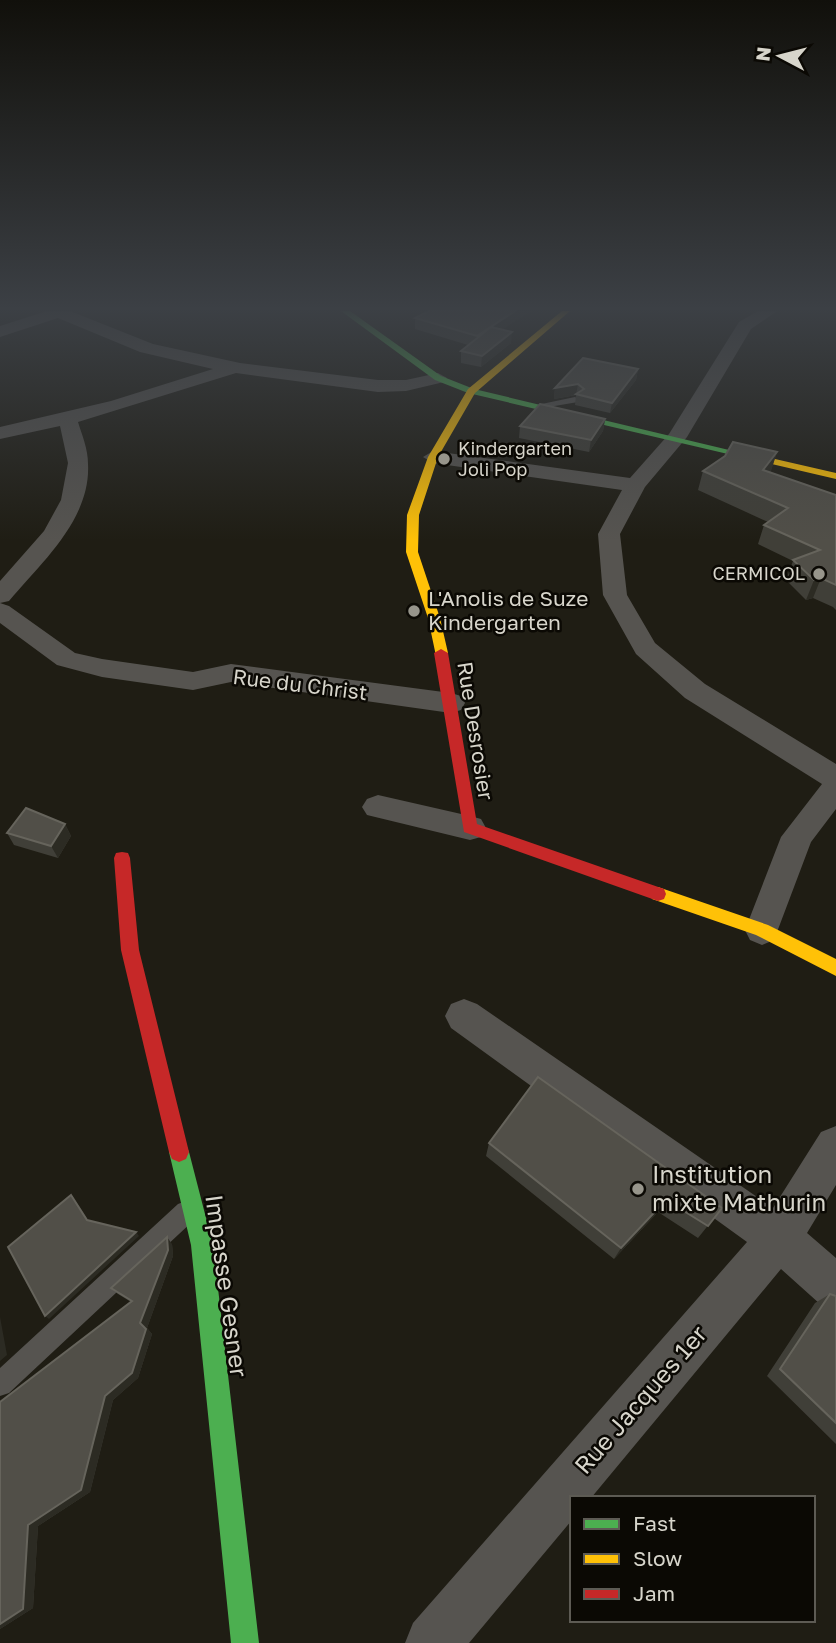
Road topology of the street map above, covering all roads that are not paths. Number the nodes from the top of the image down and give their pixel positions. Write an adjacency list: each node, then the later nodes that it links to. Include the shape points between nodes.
1 (180, 388): 8 (street)
2 (463, 388): 5 (street)
3 (475, 388): 5 (street, Rue Desrosier)
4 (707, 388): 10 (street)
5 (471, 391): 7 (street); 11 (street, Rue Desrosier)
6 (575, 400): 7 (lane)
7 (537, 406): 10 (street, via 604,416)
8 (68, 420): 9 (street); 14 (street, via 78,464 75,493 55,531)
9 (0, 433)
10 (677, 437): 12 (street); 13 (street)
11 (433, 457): 13 (street); 16 (street, Rue Desrosier, via 413,515 412,552 434,618)
12 (836, 476)
13 (635, 485): 17 (street, via 609,534 615,595 645,648 695,691)
14 (0, 596)
15 (0, 611): 16 (street, Rue du Christ, via 66,659 102,668 193,681 231,673)
16 (451, 703): 20 (street, Rue Desrosier)
17 (836, 778)
18 (836, 787): 22 (street, via 797,837)
19 (378, 807): 20 (street)
20 (470, 828): 22 (street, Rue Desrosier)
21 (122, 858): 26 (street, Impasse Gesner, via 130,950)
22 (762, 930): 23 (street, Rue Desrosier)
23 (836, 968)
24 (464, 1016): 27 (street)
25 (836, 1147): 27 (street, Rue Jacques 1er)
26 (194, 1206): 29 (lane); 30 (street, Impasse Gesner)
27 (779, 1238): 28 (street); 31 (street, Rue Jacques 1er)
28 (836, 1288)
29 (0, 1384)
30 (245, 1643)
31 (433, 1643)

